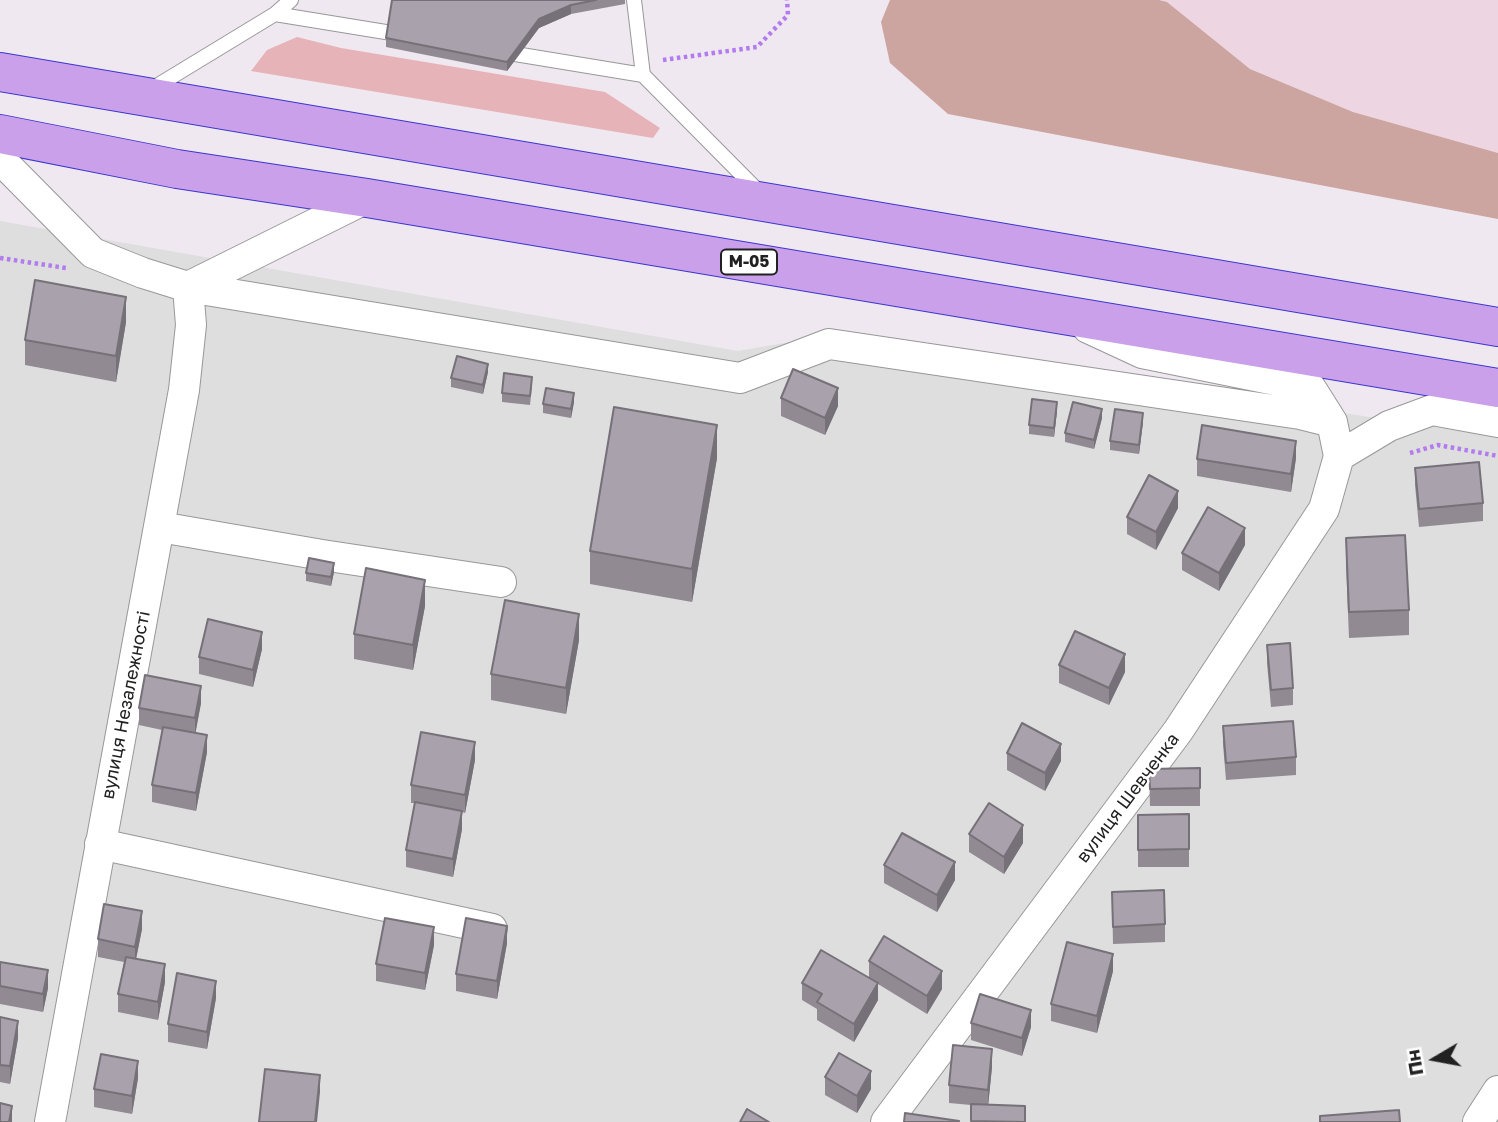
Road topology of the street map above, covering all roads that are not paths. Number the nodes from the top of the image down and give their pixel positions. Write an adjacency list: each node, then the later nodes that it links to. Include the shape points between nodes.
1 (291, 0): 3 (lane)
2 (634, 0): 6 (lane)
3 (275, 13): 4 (lane); 8 (lane)
4 (425, 39)
5 (493, 50): 6 (lane)
6 (642, 69): 12 (lane)
7 (0, 72): 8 (highway)
8 (140, 96): 12 (highway)
9 (0, 134): 11 (highway, М-05, via 177,169)
10 (0, 159): 13 (street, via 93,253)
11 (367, 198): 13 (street); 14 (highway, М-05)
12 (769, 202): 15 (highway)
13 (188, 287): 17 (street, via 740,378 829,344); 20 (street, вулиця Незалежності, via 191,324 184,390)
14 (1055, 313): 16 (highway, М-05); 17 (street, via 1142,353 1310,387)
15 (1498, 327)
16 (1498, 388)
17 (1332, 422): 19 (street)
18 (1498, 422): 19 (street, via 1432,410 1389,426)
19 (1339, 456): 26 (street, вулиця Шевченка, via 1324,509 1178,731)
20 (160, 527): 21 (street); 22 (street, вулиця Незалежності)
21 (501, 582)
22 (100, 844): 23 (street); 25 (street, вулиця Незалежності)
23 (492, 929)
24 (1498, 1091): 27 (street)
25 (50, 1122)
26 (886, 1122)
27 (1478, 1122)

